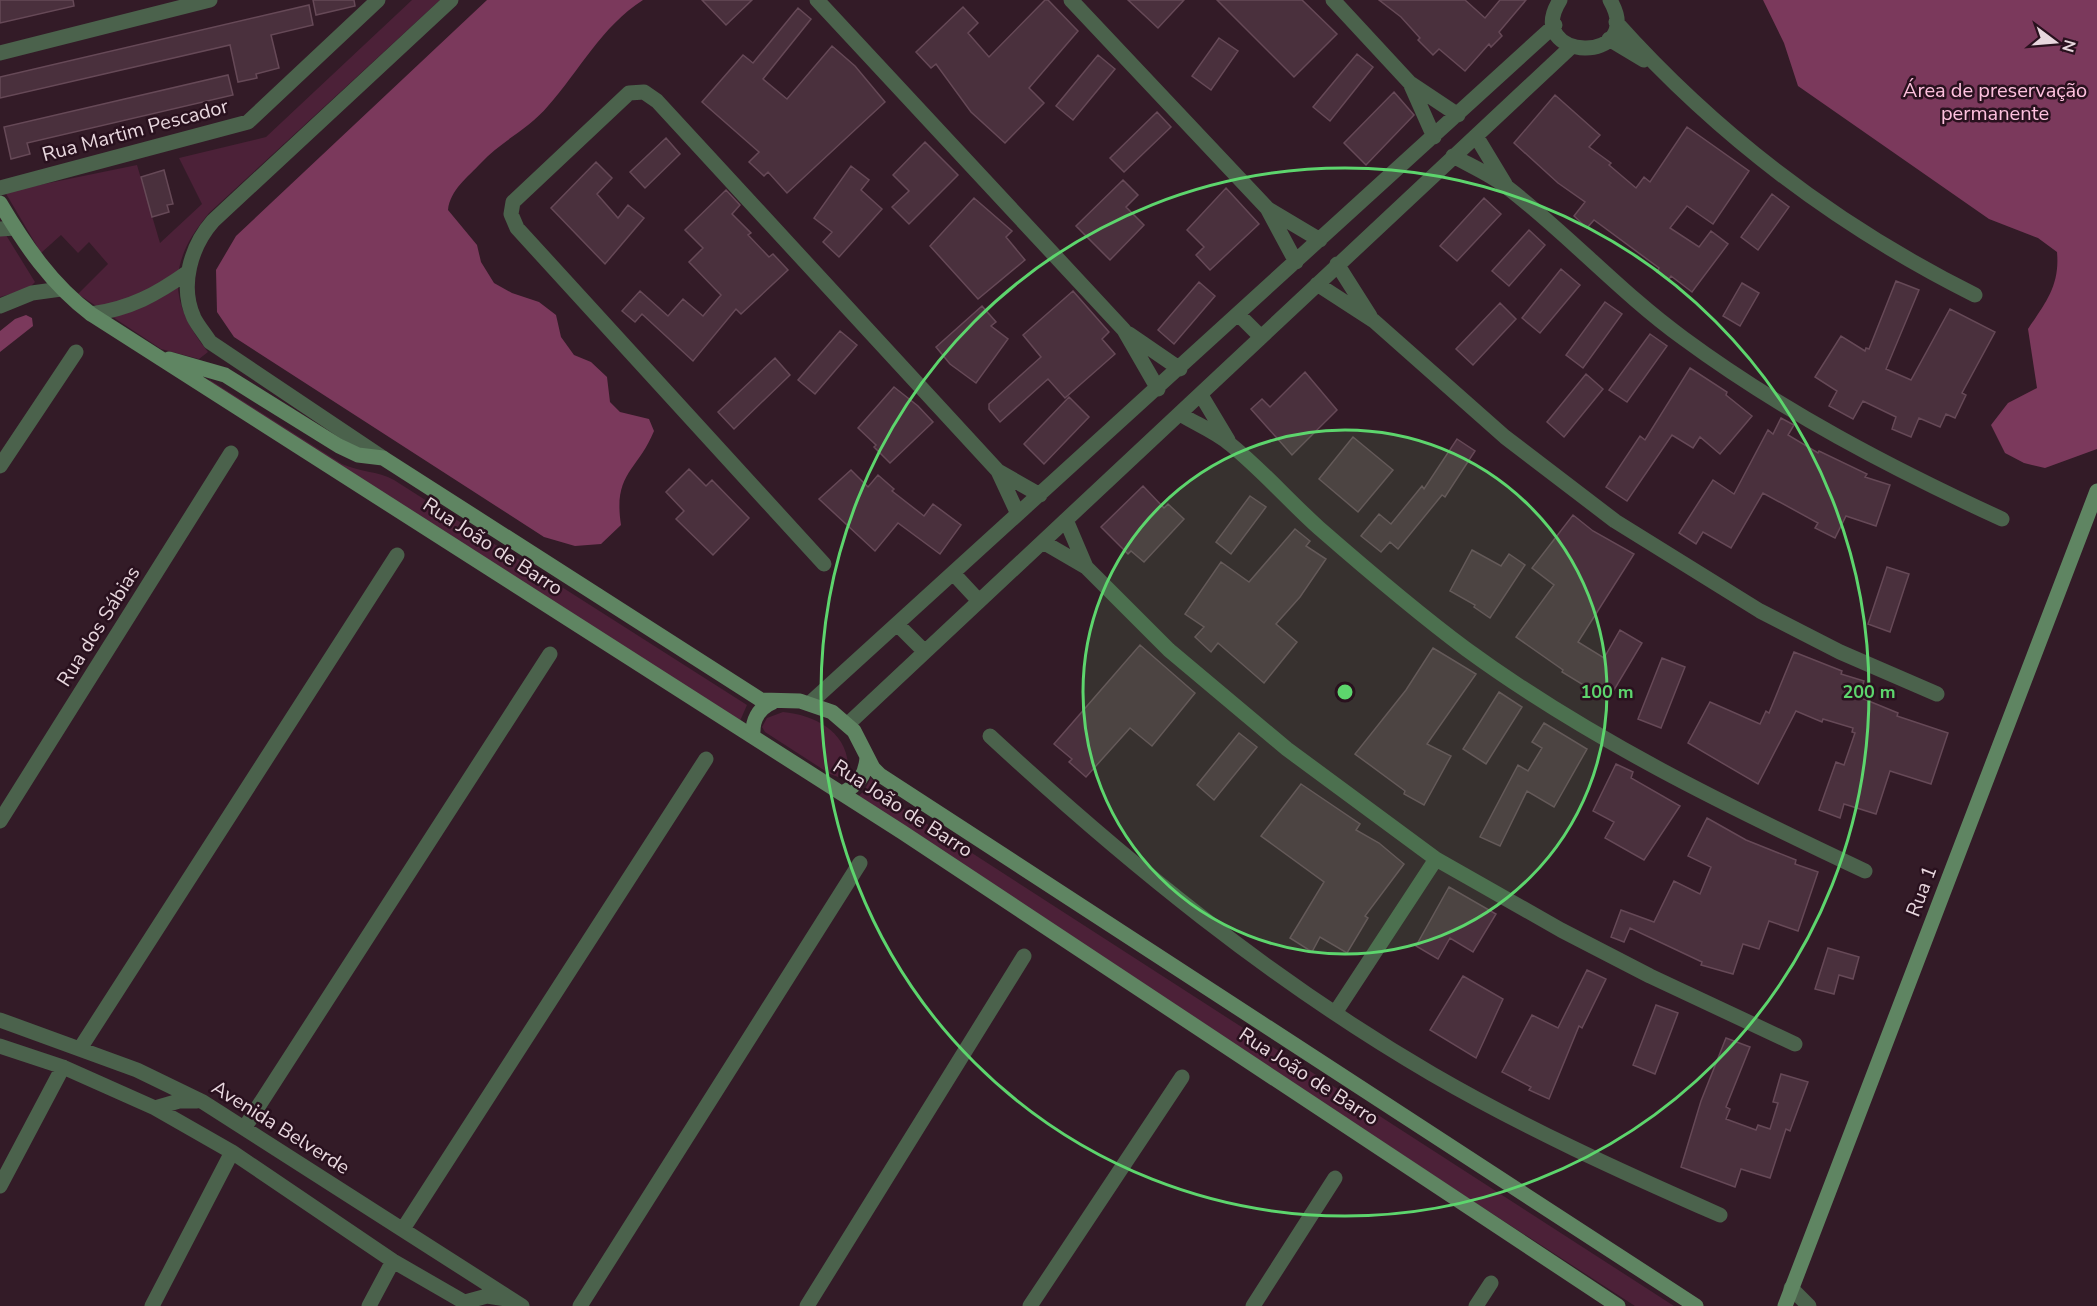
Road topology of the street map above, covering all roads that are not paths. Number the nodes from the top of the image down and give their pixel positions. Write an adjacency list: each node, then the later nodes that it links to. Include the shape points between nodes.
1 (210, 0): 15 (street)
2 (355, 0): 10 (street)
3 (378, 0): 10 (street, Rua Martim Pescador)
4 (451, 0): 31 (street, via 213,221 197,244)
5 (817, 0): 40 (street)
6 (1071, 0): 25 (street)
7 (1332, 0): 17 (street)
8 (1560, 0): 12 (street)
9 (1610, 0): 11 (street)
10 (361, 16): 23 (street, Rua Martim Pescador, via 248,122)
11 (1616, 22): 13 (street); 16 (street)
12 (1555, 25): 14 (street, via 1560,38); 18 (street)
13 (1609, 39): 14 (street, via 1591,50); 16 (street)
14 (1571, 47): 19 (street)
15 (0, 53)
16 (1657, 68): 35 (street, via 1725,132 1801,191 1908,261)
17 (1410, 83): 18 (street); 20 (street)
18 (1458, 115): 20 (street)
19 (1476, 136): 21 (street); 22 (street)
20 (1434, 137): 27 (street)
21 (1453, 156): 22 (street); 29 (street)
22 (1507, 187): 56 (street, via 1682,338 1757,389 1837,438)
23 (0, 188)
24 (0, 202): 26 (street, Rua João de Barro)
25 (1267, 208): 27 (street); 28 (street)
26 (7, 228): 30 (street, Rua João de Barro)
27 (1320, 240): 28 (street)
28 (1296, 262): 38 (street)
29 (1337, 264): 32 (street); 39 (street)
30 (45, 271): 33 (street, Rua João de Barro); 34 (street)
31 (188, 272): 37 (street, via 141,302); 50 (street, Rua João de Barro, via 188,298 194,317 210,342)
32 (1317, 284): 39 (street); 41 (street)
33 (61, 289): 34 (street); 37 (street, Rua João de Barro)
34 (32, 293): 36 (street)
35 (1975, 294)
36 (0, 306)
37 (91, 314): 43 (street, Rua João de Barro)
38 (1238, 314): 41 (street); 44 (street)
39 (1374, 321): 67 (street, via 1504,437 1615,521 1760,611 1840,652)
40 (1124, 330): 44 (street); 45 (street)
41 (1261, 337): 46 (street)
42 (76, 352): 51 (street)
43 (157, 356): 50 (street, Rua João de Barro, via 225,375 339,446 358,455); 71 (street, Rua João de Barro)
44 (1180, 369): 45 (street)
45 (1158, 389): 54 (street)
46 (1201, 395): 47 (street); 48 (street)
47 (1180, 414): 48 (street); 57 (street)
48 (1229, 443): 79 (street, via 1318,527 1503,674 1648,764)
49 (231, 453): 76 (street, Rua dos Sábias)
50 (382, 458): 68 (street, Rua João de Barro, via 761,700)
51 (0, 466)
52 (998, 471): 54 (street); 55 (street); 60 (street, via 657,101 644,92 629,93 513,202 510,213 517,228)
53 (2097, 491): 102 (street, Rua 1)
54 (1040, 495): 55 (street)
55 (1018, 514): 62 (street)
56 (2002, 519)
57 (1066, 520): 58 (street); 61 (street)
58 (1043, 542): 61 (street); 63 (street)
59 (397, 555): 85 (street)
60 (824, 564)
61 (1086, 567): 77 (street, via 1169,650 1287,749)
62 (953, 573): 63 (street); 64 (street)
63 (979, 601): 65 (street)
64 (897, 624): 65 (street); 69 (street)
65 (925, 652): 70 (street)
66 (550, 654): 92 (street)
67 (1937, 694)
68 (773, 702): 69 (street, Rua João de Barro); 71 (street, via 757,715)
69 (810, 703): 70 (street, Rua João de Barro)
70 (848, 724): 73 (street, Rua João de Barro)
71 (753, 736): 75 (street, Rua João de Barro)
72 (990, 736): 81 (street, via 1076,816 1167,891)
73 (867, 757): 75 (street, via 859,782); 113 (street, Rua João de Barro, via 880,776)
74 (706, 759): 97 (street)
75 (842, 793): 112 (street, Rua João de Barro)
76 (0, 821)
77 (1436, 859): 81 (street); 83 (street, via 1640,971)
78 (860, 862): 107 (street)
79 (1865, 871)
80 (1024, 956): 108 (street)
81 (1335, 1012): 96 (street, via 1431,1073 1532,1129)
82 (0, 1020): 85 (street, Avenida Belverde)
83 (1795, 1044)
84 (0, 1046): 86 (street)
85 (81, 1047): 87 (street, Avenida Belverde)
86 (63, 1067): 89 (street); 95 (street)
87 (151, 1076): 89 (street, via 147,1087 138,1091); 90 (street, Avenida Belverde)
88 (1182, 1077): 109 (street)
89 (101, 1083): 91 (street)
90 (203, 1102): 91 (street, via 179,1101); 92 (street, Avenida Belverde)
91 (155, 1108): 93 (street)
92 (245, 1127): 97 (street, Avenida Belverde)
93 (232, 1152): 98 (street); 105 (street)
94 (1335, 1178): 110 (street)
95 (0, 1186)
96 (1720, 1215)
97 (403, 1228): 99 (street, Avenida Belverde)
98 (393, 1261): 100 (street); 106 (street)
99 (460, 1268): 100 (street, via 456,1280 449,1283); 104 (street, Avenida Belverde)
100 (421, 1277): 103 (street)
101 (1491, 1283): 111 (street)
102 (1791, 1288): 114 (street, Rua 1); 115 (street)
103 (468, 1304): 104 (street, via 487,1296)
104 (518, 1304)
105 (152, 1306)
106 (369, 1306)
107 (580, 1306)
108 (807, 1306)
109 (1030, 1306)
110 (1253, 1306)
111 (1476, 1306)
112 (1618, 1306)
113 (1696, 1306)
114 (1785, 1306)
115 (1809, 1306)

